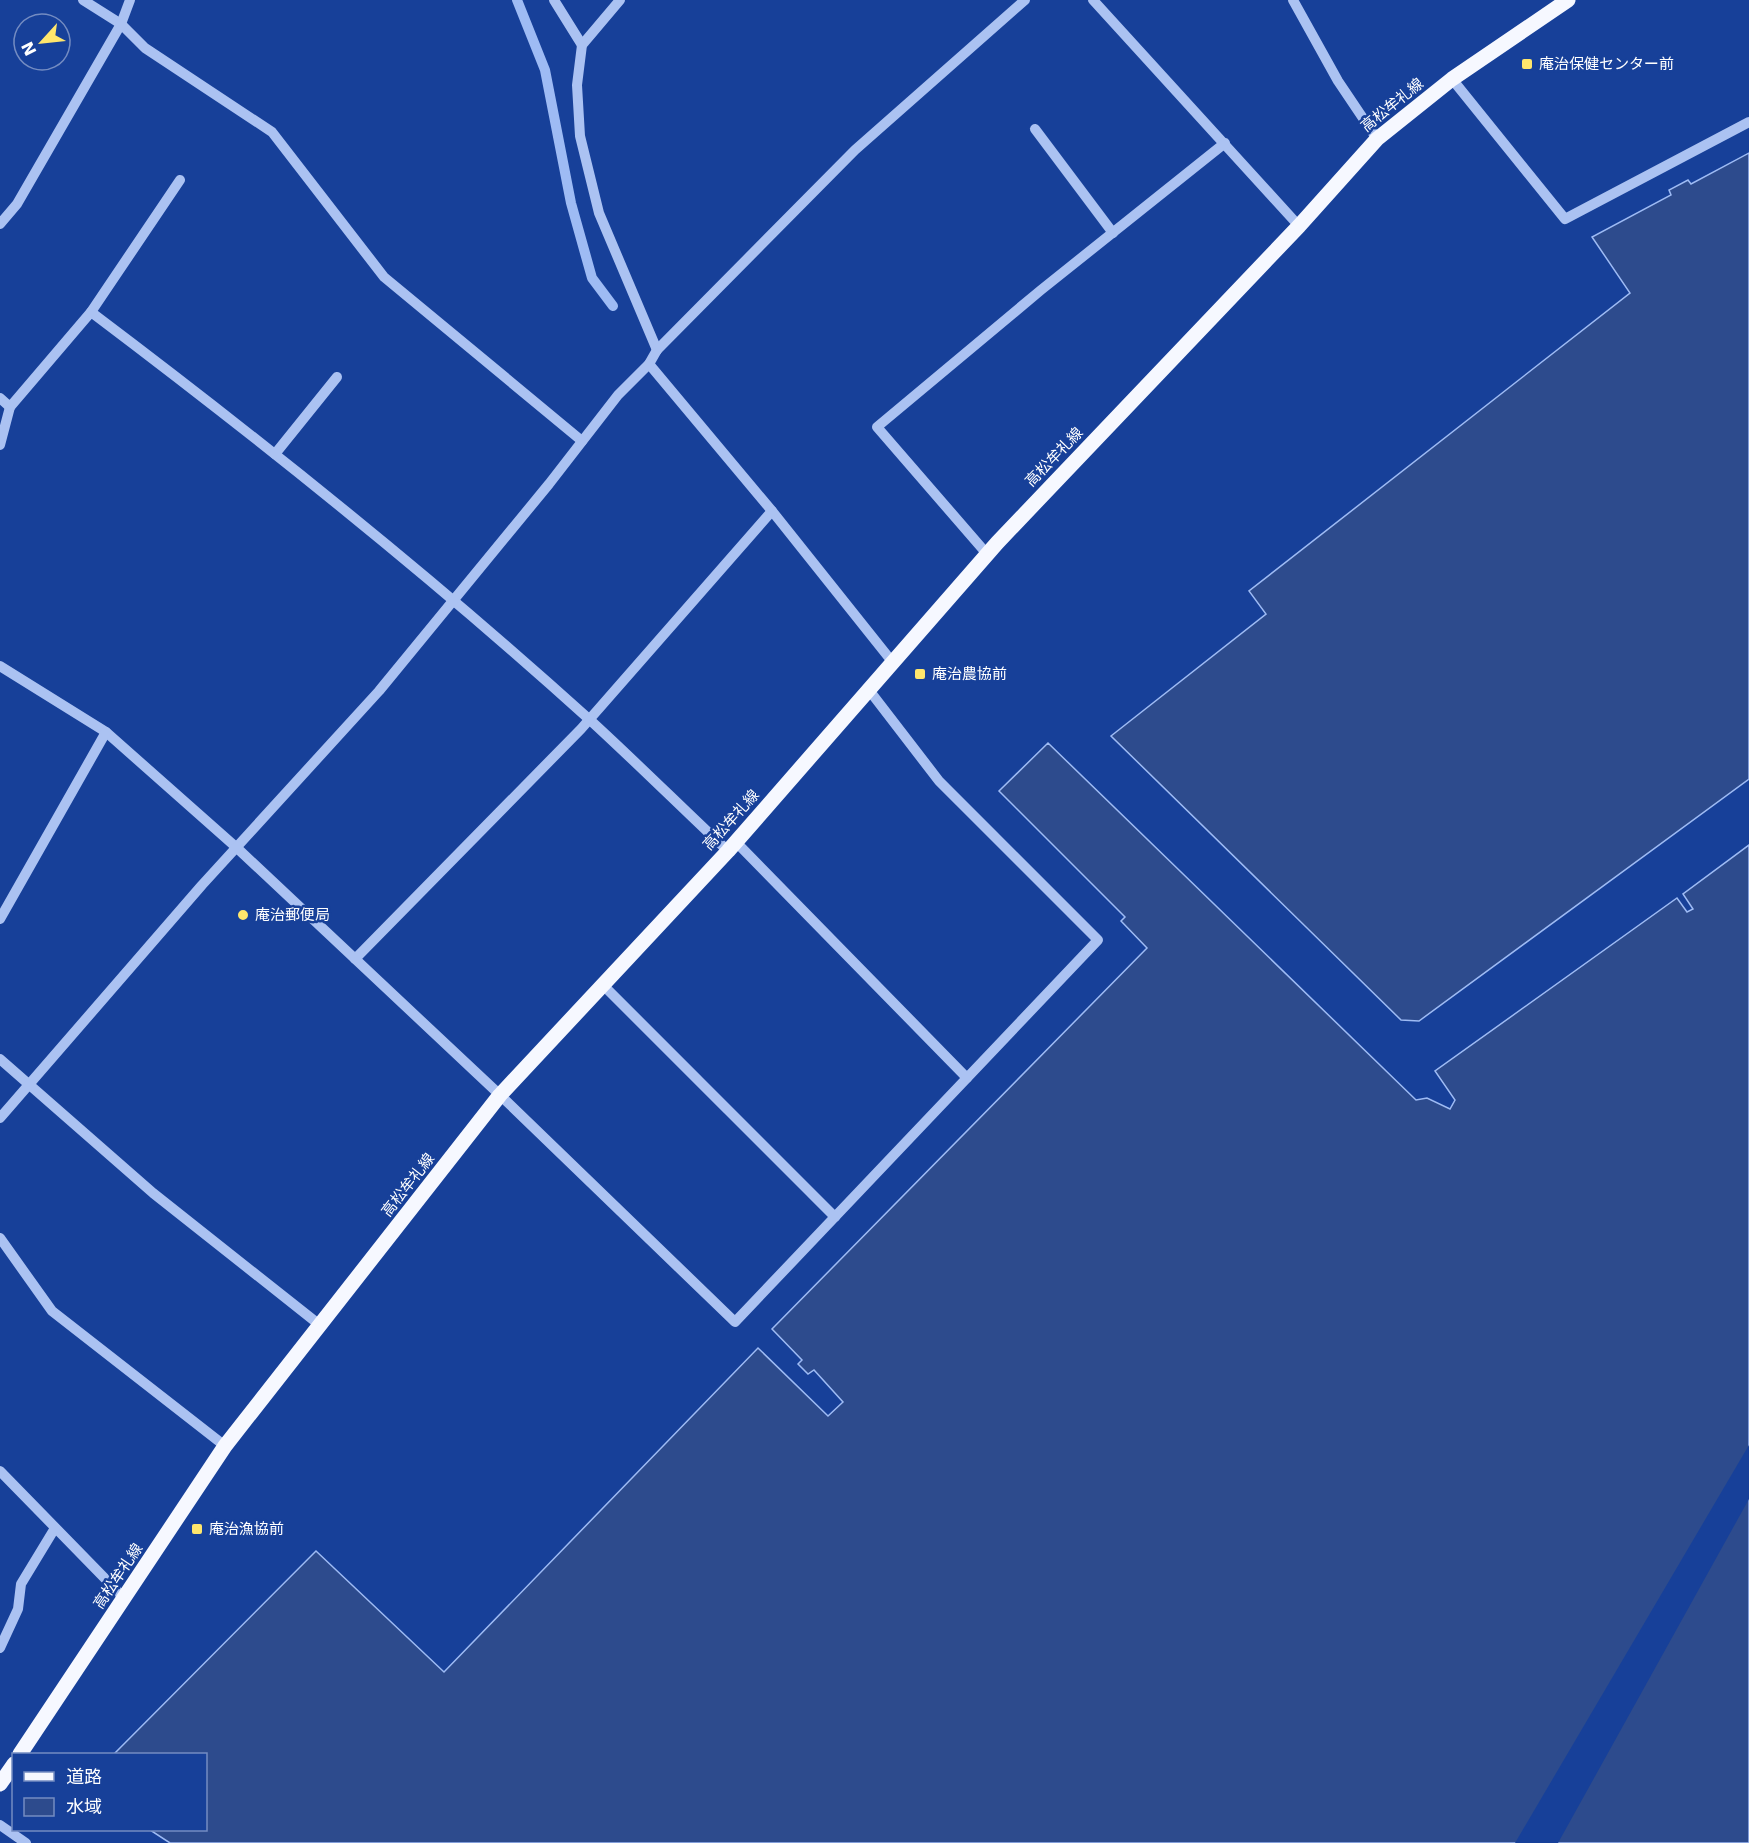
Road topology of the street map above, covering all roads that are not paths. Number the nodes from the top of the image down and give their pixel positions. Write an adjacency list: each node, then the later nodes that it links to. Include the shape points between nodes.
1 (83, 0): 9 (street)
2 (130, 0): 9 (street)
3 (554, 0): 10 (street)
4 (620, 0): 10 (street)
5 (1025, 0): 21 (street, via 855,150)
6 (1093, 0): 15 (street)
7 (1293, 0): 14 (street, via 1338,81)
8 (1568, 0): 11 (main road, 高松牟礼線)
9 (121, 24): 17 (street, via 17,204); 26 (street, via 145,48 272,132 384,277)
10 (582, 45): 21 (street, via 577,85 580,136 599,213)
11 (1452, 79): 12 (street, via 1565,219); 14 (main road, 高松牟礼線)
12 (1749, 122)
13 (1035, 129): 19 (street)
14 (1377, 139): 18 (main road, 高松牟礼線)
15 (1225, 143): 18 (street); 19 (street)
16 (180, 180): 20 (street)
17 (0, 224)
18 (1299, 226): 30 (main road, 高松牟礼線)
19 (1113, 232): 30 (street, via 877,427)
20 (91, 312): 25 (street); 28 (street)
21 (657, 350): 22 (street)
22 (649, 364): 26 (street, via 618,395); 29 (street)
23 (337, 377): 28 (street)
24 (0, 398): 25 (street)
25 (10, 407): 27 (street)
26 (582, 441): 31 (street)
27 (0, 445)
28 (274, 454): 31 (street)
29 (772, 511): 32 (street); 35 (street)
30 (987, 554): 32 (main road, 高松牟礼線)
31 (453, 601): 35 (street); 38 (street, via 379,691)
32 (894, 664): 34 (main road, 高松牟礼線)
33 (0, 666): 36 (street)
34 (869, 690): 37 (main road, 高松牟礼線); 43 (street, via 939,781 1098,940)
35 (590, 720): 37 (street); 40 (street)
36 (106, 732): 38 (street); 39 (street)
37 (732, 847): 41 (main road, 高松牟礼線); 43 (street)
38 (237, 848): 40 (street); 44 (street)
39 (0, 919)
40 (355, 959): 45 (street)
41 (603, 985): 45 (main road, 高松牟礼線); 47 (street)
42 (0, 1059): 44 (street)
43 (967, 1078): 47 (street)
44 (30, 1084): 46 (street); 49 (street, via 153,1193)
45 (500, 1095): 47 (street, via 735,1322); 49 (main road, 高松牟礼線)
46 (0, 1118)
47 (835, 1217)
48 (0, 1238): 50 (street, via 52,1311)
49 (321, 1326): 50 (main road, 高松牟礼線)
50 (225, 1446): 53 (main road, 高松牟礼線)
51 (0, 1472): 52 (street)
52 (55, 1528): 53 (street); 54 (street, via 21,1584 18,1609)
53 (124, 1598): 55 (main road, 高松牟礼線)
54 (0, 1648)
55 (21, 1753)
56 (12, 1767): 57 (main road)
57 (0, 1784)
58 (0, 1825): 59 (street)
59 (26, 1843)

